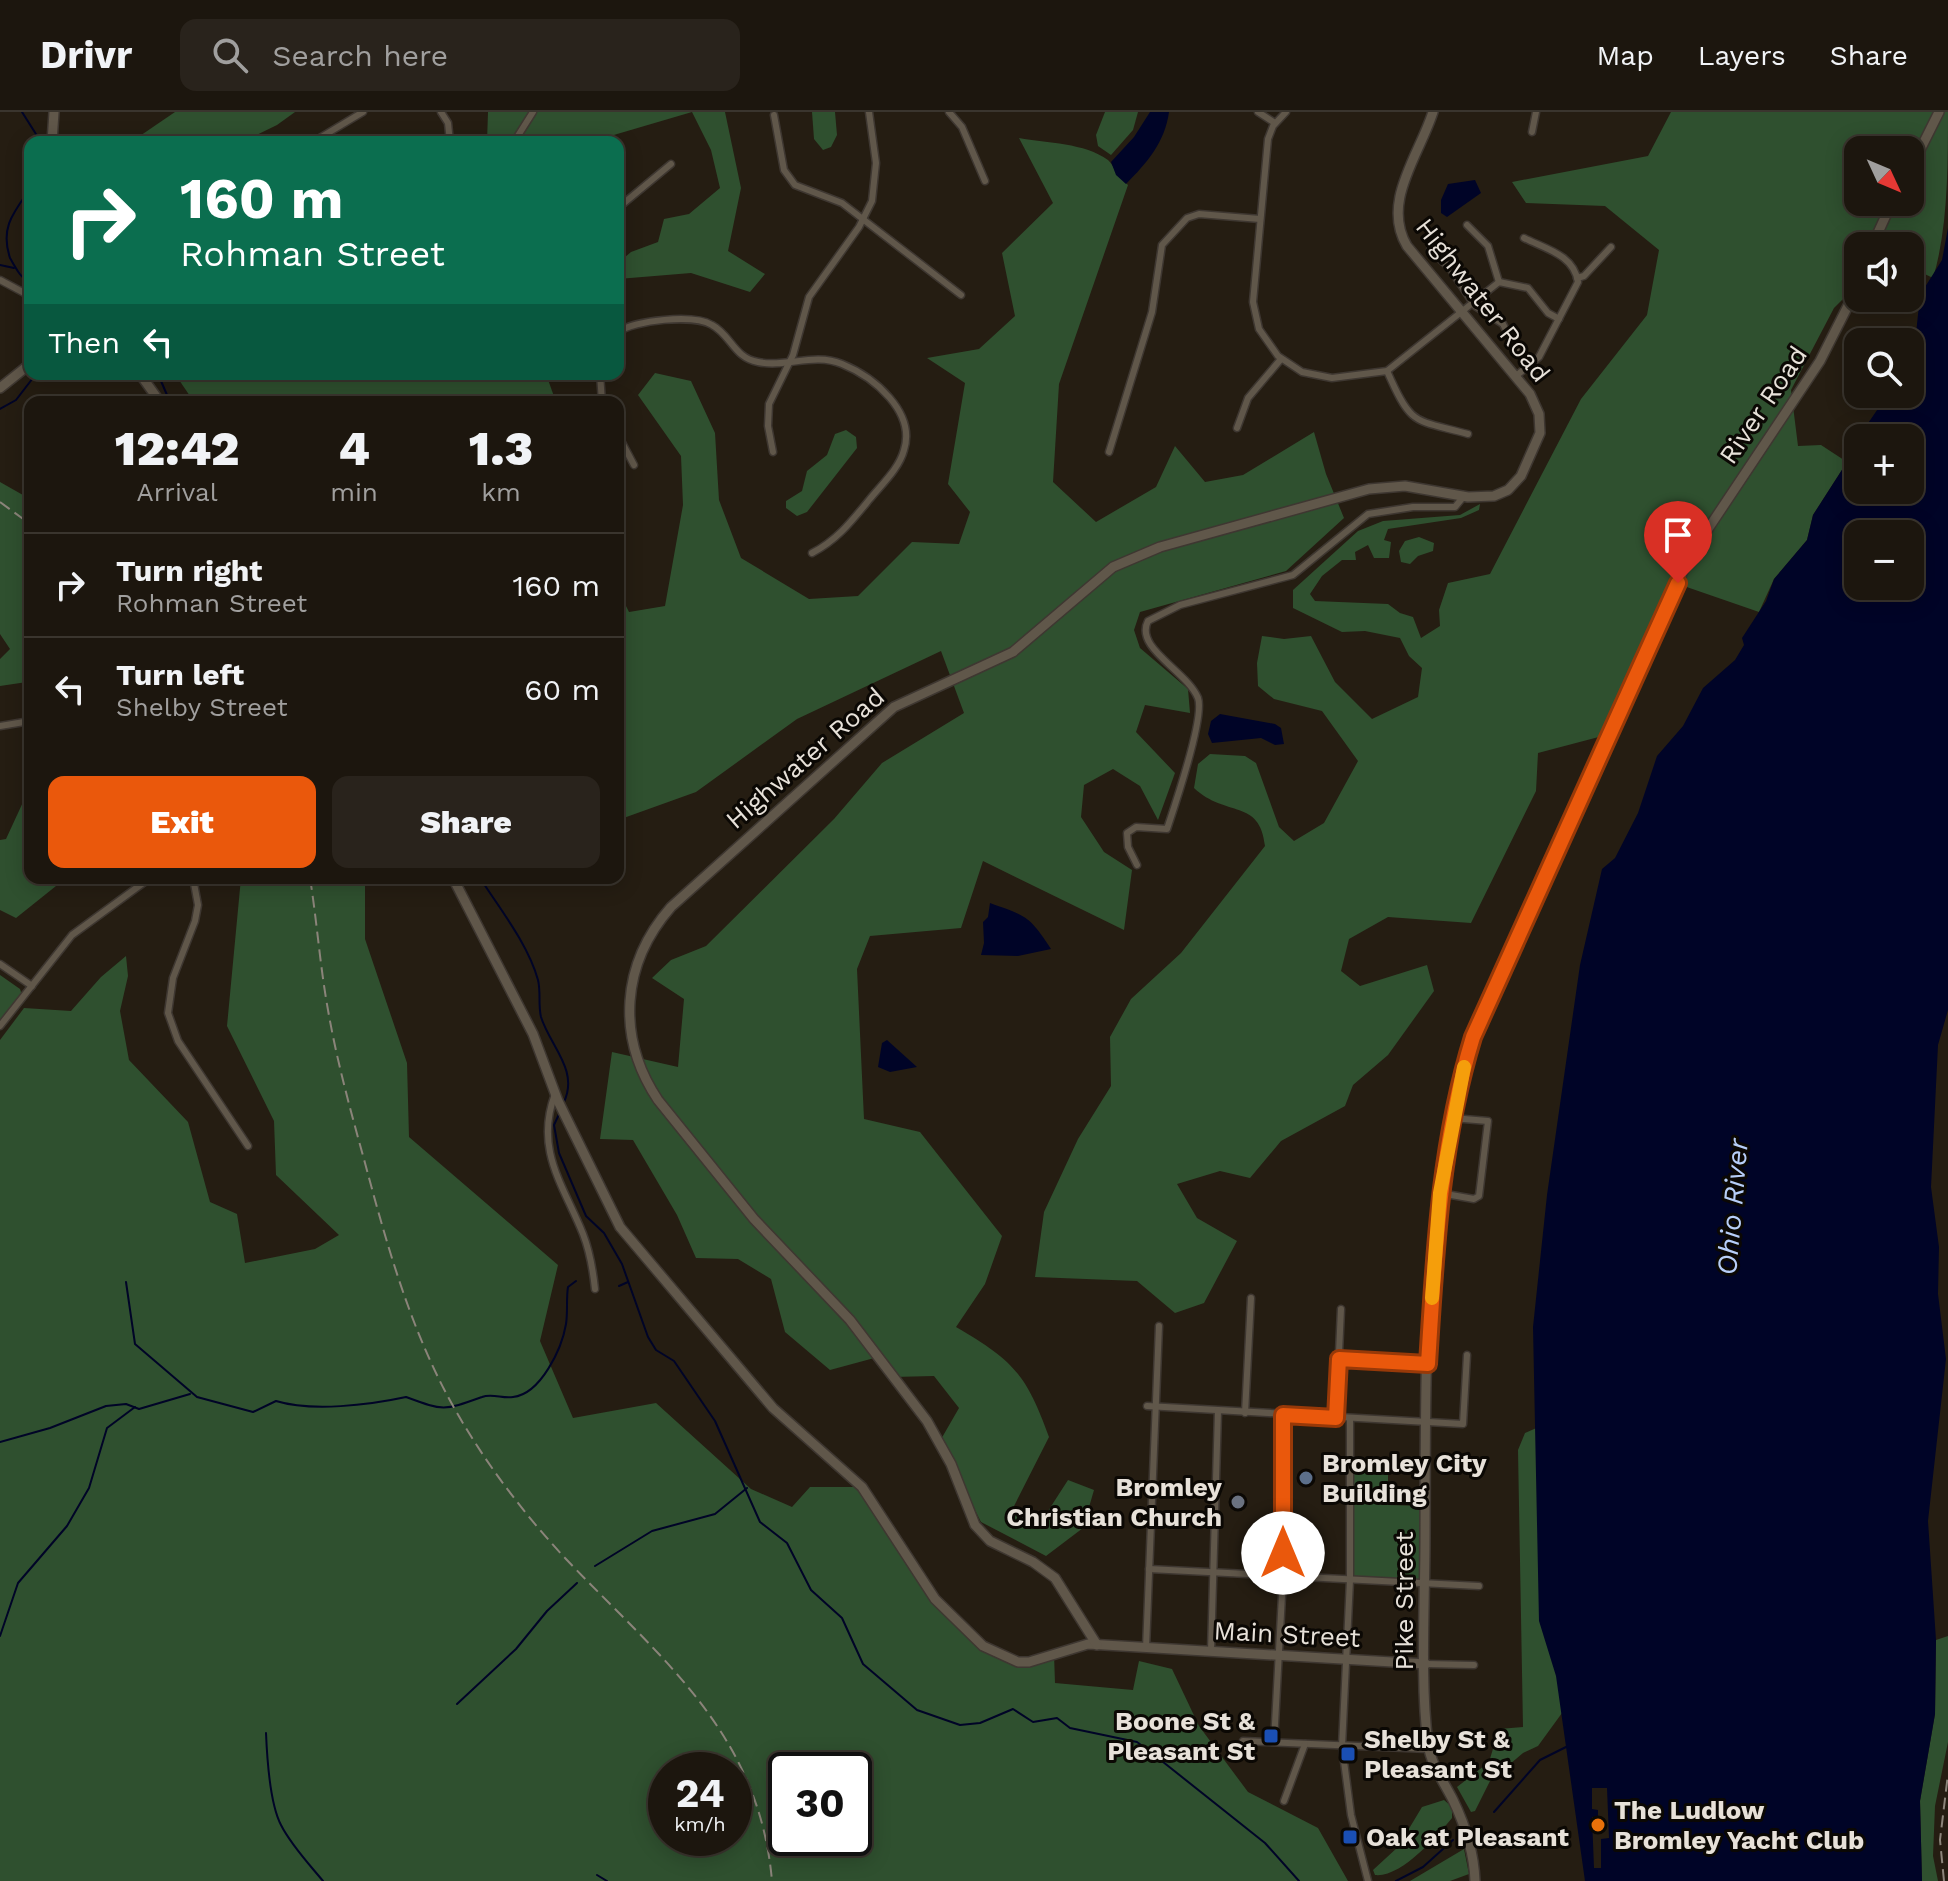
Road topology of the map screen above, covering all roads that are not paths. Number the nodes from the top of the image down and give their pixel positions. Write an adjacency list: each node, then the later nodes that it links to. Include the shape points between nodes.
1 (54, 112): 15 (street)
2 (363, 112): 16 (street)
3 (441, 112): 17 (street)
4 (533, 112): 18 (street)
5 (869, 112): 23 (street, via 876,163 872,201)
6 (949, 112): 21 (street, via 962,127)
7 (1258, 112): 13 (street)
8 (1286, 112): 13 (street)
9 (1433, 112): 35 (street, Highwater Road, via 1396,209 1396,223 1407,246)
10 (1536, 112): 14 (street)
11 (1939, 112): 19 (street)
12 (774, 115): 23 (street, via 788,178 802,189 832,197)
13 (1275, 123): 24 (street, via 1268,139)
14 (1532, 132)
15 (52, 136)
16 (323, 136)
17 (449, 136)
18 (518, 136)
19 (1924, 142)
20 (671, 164): 22 (street)
21 (985, 181)
22 (624, 203)
23 (864, 219): 33 (street); 40 (street, via 809,297)
24 (1260, 219): 39 (street, via 1254,311 1265,340); 50 (street, via 1199,214 1187,218 1162,245 1154,301)
25 (1467, 225): 31 (street, via 1488,246)
26 (1524, 238): 29 (street, via 1567,259)
27 (1611, 247): 29 (street)
28 (1430, 250): 34 (street, via 1450,268)
29 (1577, 278): 37 (street)
30 (0, 280): 32 (street)
31 (1499, 282): 34 (street); 37 (street, via 1528,288)
32 (24, 293)
33 (961, 295)
34 (1471, 302): 35 (street); 41 (street, via 1503,324)
35 (1461, 311): 43 (street); 44 (street, Highwater Road)
36 (1845, 312): 64 (street, River Road, via 1820,361 1690,556 1484,1010)
37 (1559, 319): 41 (street, via 1539,357)
38 (624, 329): 40 (street, via 637,323 703,321 720,330 749,360)
39 (1281, 359): 43 (street, via 1316,377); 46 (street, via 1248,398)
40 (790, 361): 49 (street, via 769,404); 53 (street, via 832,360 855,371 892,400 906,435 901,459 883,483 835,540)
41 (1529, 365): 44 (street)
42 (24, 369): 45 (street)
43 (1387, 371): 47 (street, via 1414,418)
44 (1516, 376): 52 (street, Highwater Road, via 1539,414 1536,449 1508,490 1486,498)
45 (0, 388)
46 (1237, 428)
47 (1468, 434)
48 (624, 446): 51 (street)
49 (773, 452)
50 (1109, 452)
51 (634, 465)
52 (1464, 496): 56 (street, via 1455,507 1368,514 1293,575 1180,605 1148,621 1146,642 1183,675 1200,707 1167,829 1136,827 1127,833); 87 (street, Highwater Road, via 1418,487 1369,489 1160,547 1113,567 1013,652 886,713 671,907 636,963 628,1001 630,1032 640,1069 658,1100 754,1219 843,1312 927,1421 975,1525 990,1541 1055,1578)
53 (812, 553)
54 (24, 722): 55 (street)
55 (0, 726)
56 (1137, 865)
57 (142, 884): 61 (street, via 72,935)
58 (195, 884): 65 (street, via 196,913 173,978 168,1013 178,1041)
59 (456, 884): 63 (street, Main Street, via 533,1034)
60 (0, 964): 61 (street)
61 (32, 986): 62 (street)
62 (0, 1026)
63 (557, 1097): 67 (street, via 548,1126 555,1174 585,1238); 87 (street, Main Street, via 620,1227 773,1408 862,1487 949,1614 983,1646 1018,1662)
64 (1452, 1118): 66 (street, Pike Street); 66 (street, via 1488,1121 1479,1196)
65 (248, 1146)
66 (1440, 1193): 73 (street, Pike Street)
67 (595, 1289)
68 (1251, 1298): 76 (street)
69 (1341, 1309): 72 (street)
70 (1159, 1326): 74 (street)
71 (1467, 1355): 80 (street, via 1463,1424)
72 (1339, 1359): 73 (street); 78 (street)
73 (1428, 1364): 80 (street, Pike Street)
74 (1151, 1407): 75 (street); 81 (street)
75 (1218, 1411): 76 (street); 82 (street)
76 (1245, 1413): 77 (street)
77 (1283, 1415): 78 (street); 83 (street)
78 (1336, 1418): 79 (street)
79 (1350, 1419): 80 (street); 84 (street)
80 (1426, 1423): 85 (street, Pike Street)
81 (1149, 1569): 82 (street); 88 (street)
82 (1216, 1573): 83 (street); 89 (street)
83 (1283, 1577): 84 (street); 90 (street)
84 (1350, 1580): 85 (street); 91 (street)
85 (1425, 1584): 86 (street); 92 (street, Pike Street)
86 (1479, 1586)
87 (1097, 1645): 88 (street, Main Street)
88 (1146, 1648): 89 (street, Main Street)
89 (1211, 1651): 90 (street, Main Street)
90 (1279, 1655): 91 (street, Main Street); 95 (street)
91 (1345, 1659): 92 (street, Main Street); 97 (street)
92 (1426, 1664): 93 (street, Main Street); 98 (street, Pike Street)
93 (1474, 1665)
94 (1243, 1741): 95 (street)
95 (1274, 1742): 96 (street)
96 (1305, 1744): 97 (street); 99 (street)
97 (1342, 1746): 98 (street); 100 (street, via 1351,1815)
98 (1429, 1749): 101 (street, via 1467,1836)
99 (1284, 1801)
100 (1368, 1881)
101 (1475, 1881)

